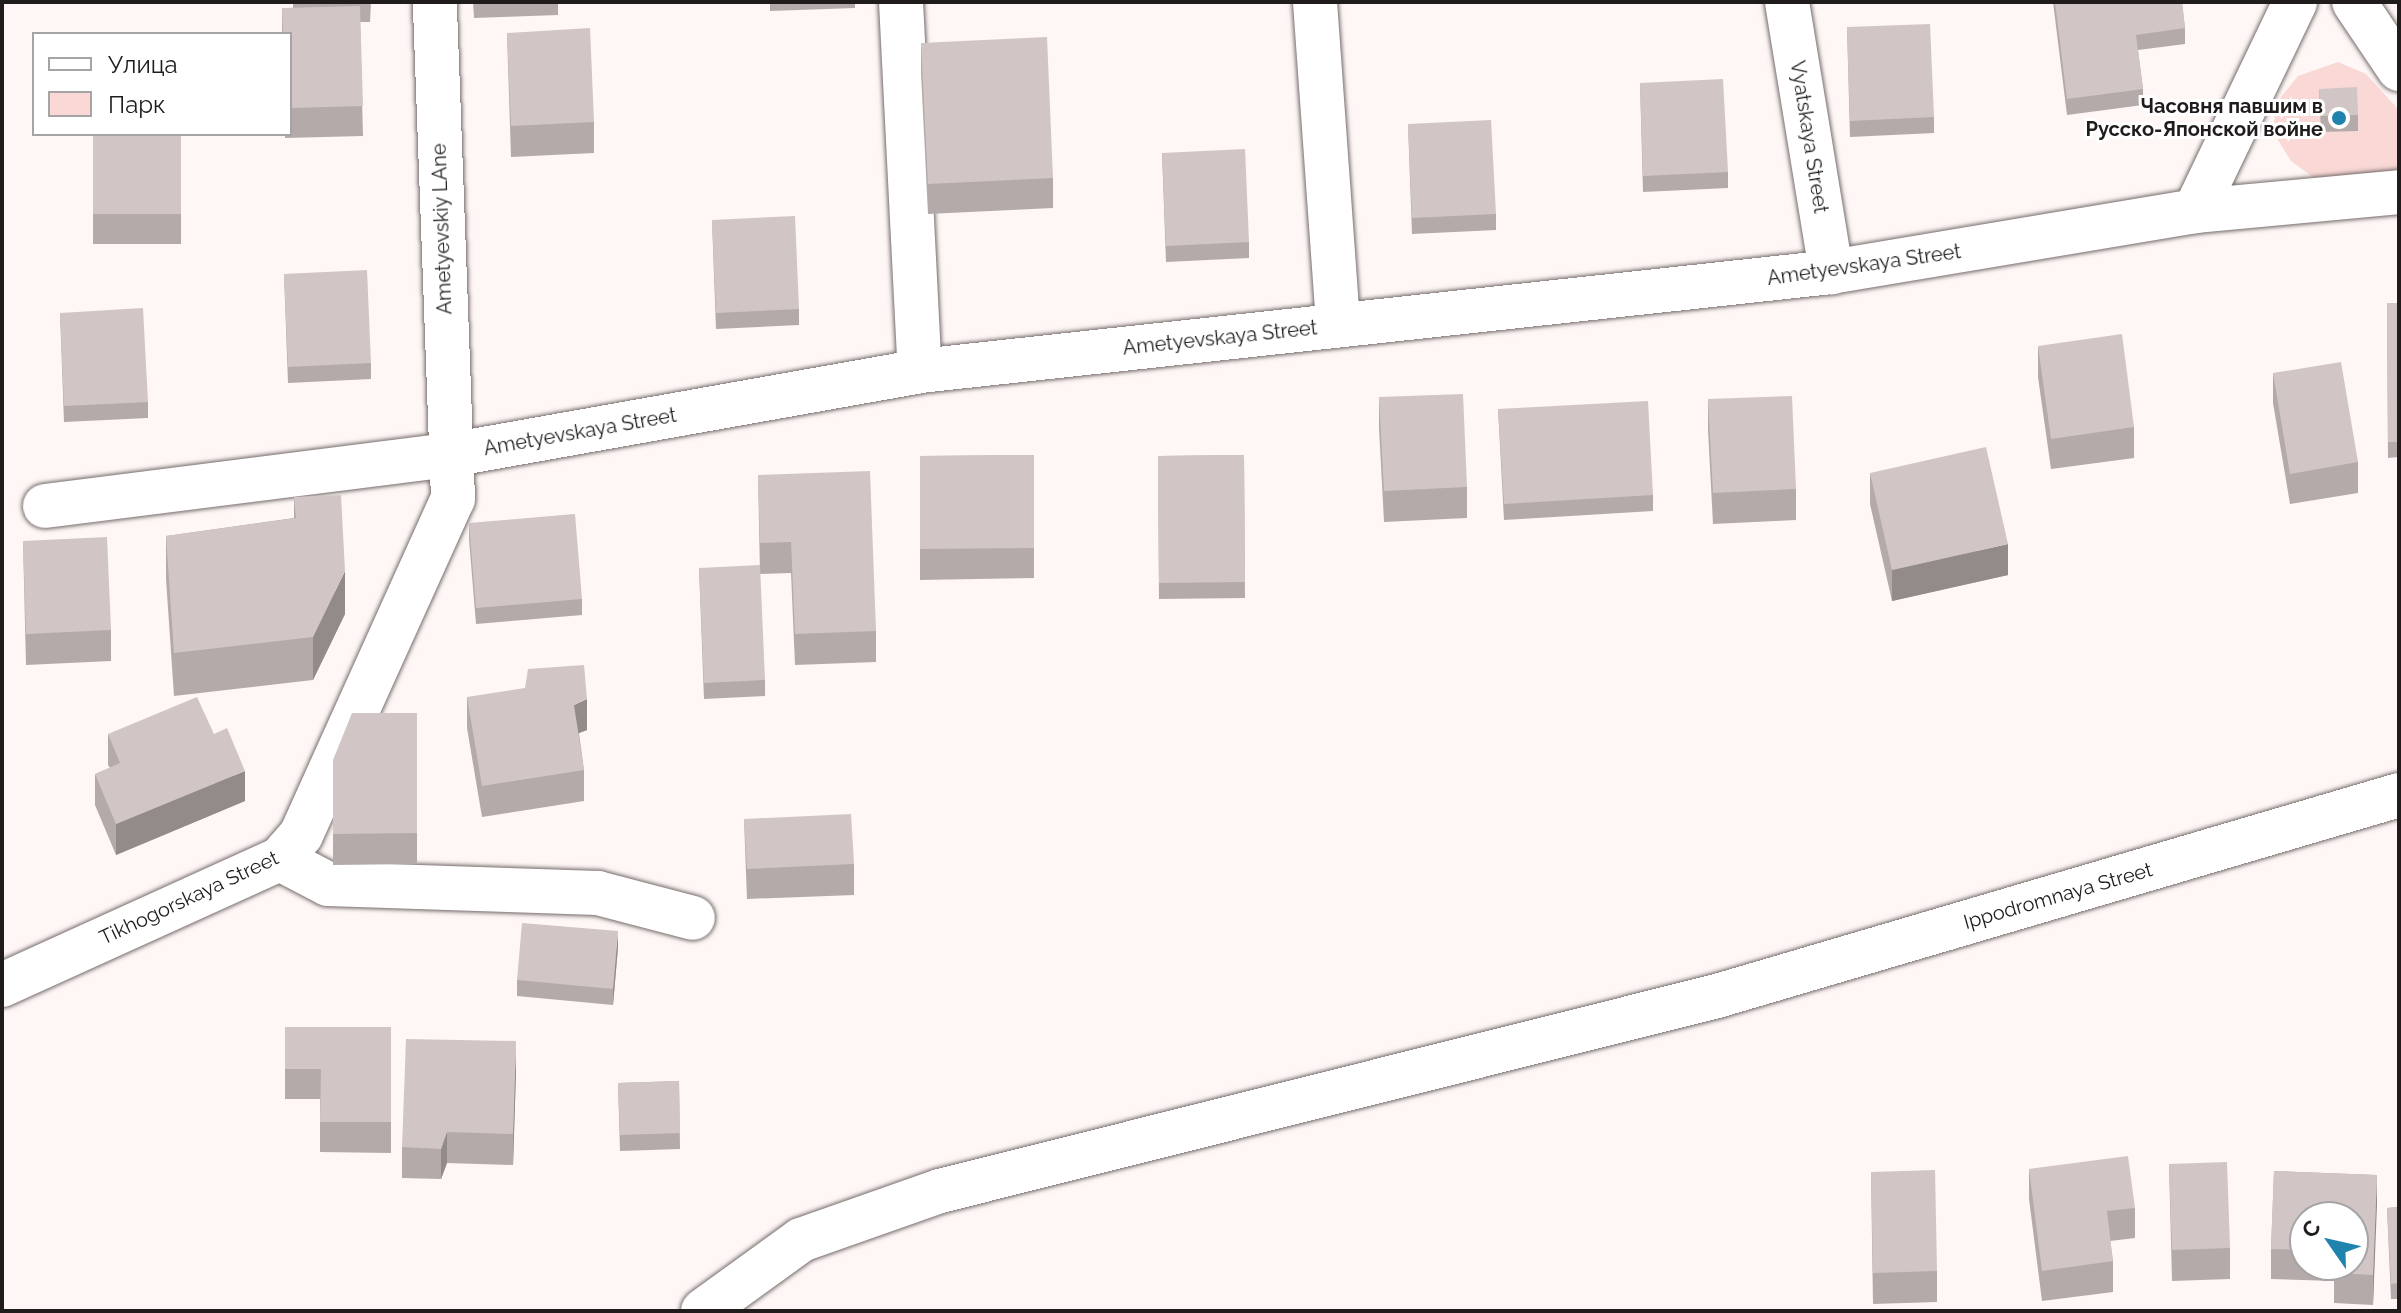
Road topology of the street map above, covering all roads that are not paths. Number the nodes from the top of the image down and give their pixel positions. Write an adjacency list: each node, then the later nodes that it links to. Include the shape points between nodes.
1 (435, 2): 13 (street, Ametyevskiy LAne)
2 (901, 2): 12 (street)
3 (1315, 2): 11 (street)
4 (1787, 2): 10 (street, Vyatskaya Street)
5 (2295, 2): 9 (street)
6 (2354, 2): 7 (street)
7 (2399, 69)
8 (2399, 192): 9 (street, Ametyevskaya Street)
9 (2195, 211): 10 (street, Ametyevskaya Street)
10 (1831, 272): 11 (street, Ametyevskaya Street)
11 (1338, 325): 12 (street, Ametyevskaya Street)
12 (920, 371): 13 (street, Ametyevskaya Street)
13 (450, 455): 14 (street, Ametyevskaya Street); 16 (street, Tikhogorskaya Street, via 453,499 301,835)
14 (45, 506)
15 (2399, 795): 19 (street, Ippodromnaya Street, via 1717,996 940,1191 801,1240)
16 (280, 859): 17 (street, via 328,884 598,893); 18 (street, Tikhogorskaya Street)
17 (693, 918)
18 (2, 985)
19 (703, 1311)

